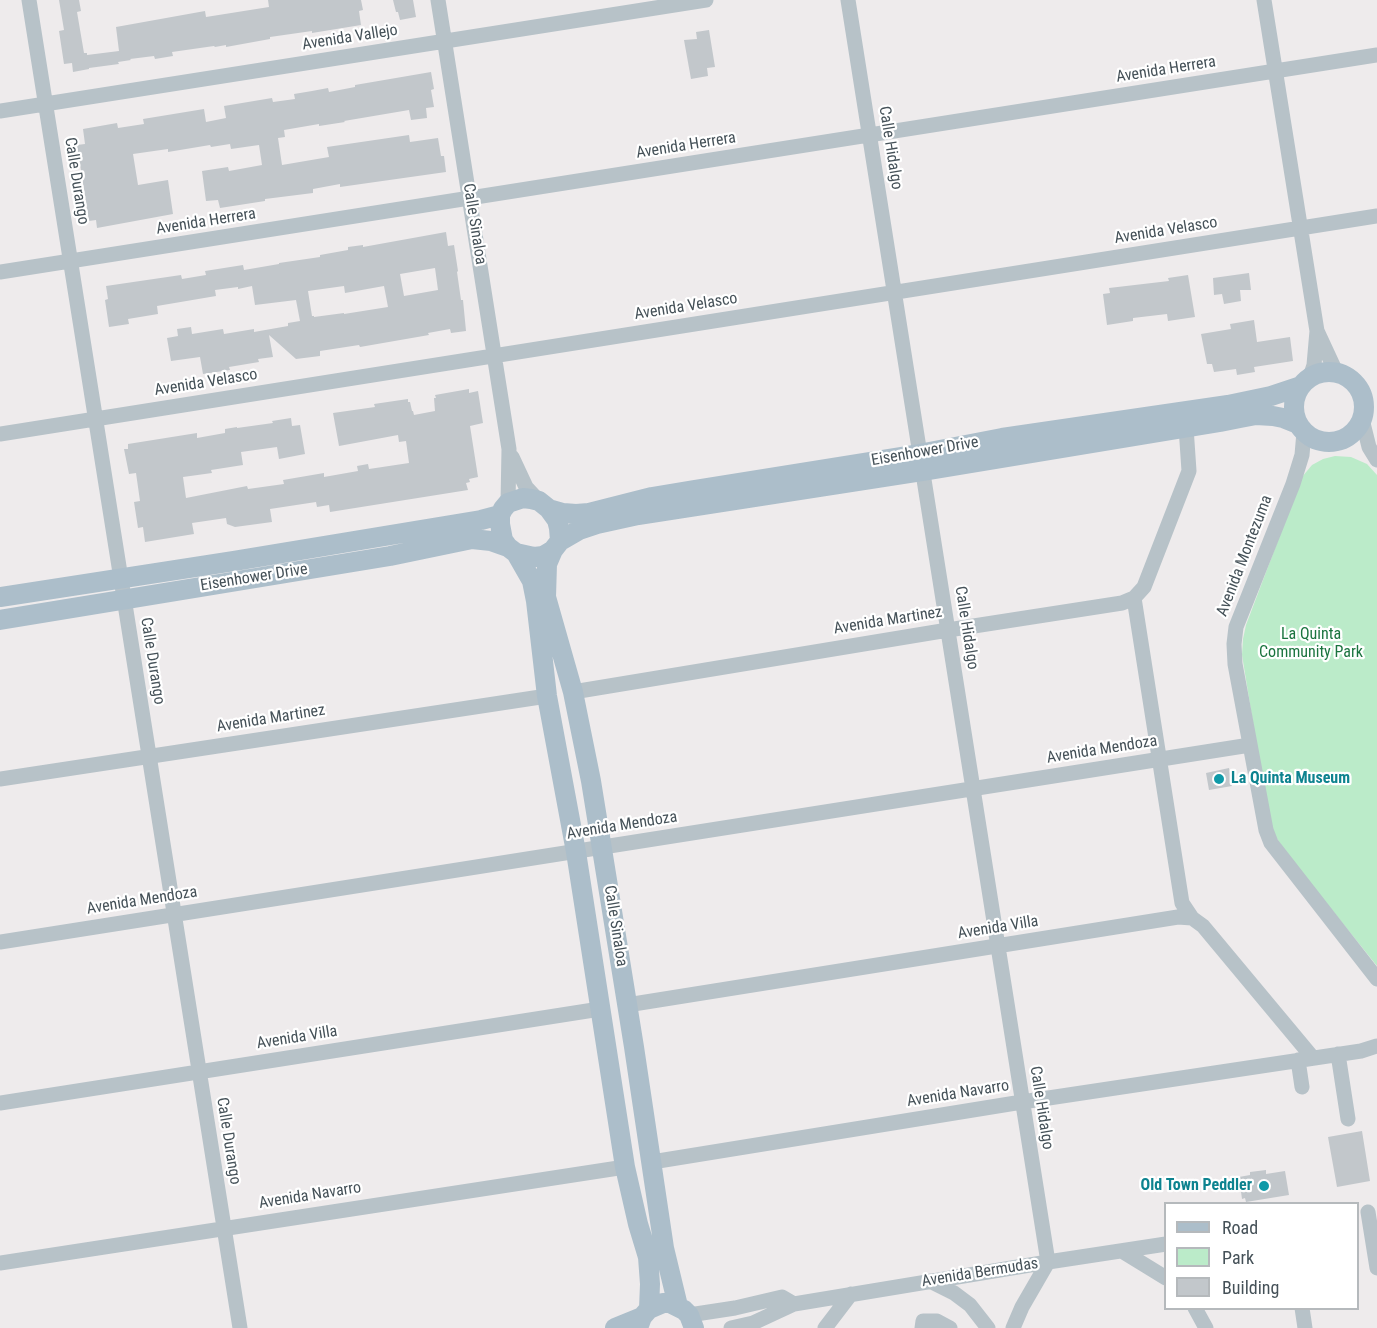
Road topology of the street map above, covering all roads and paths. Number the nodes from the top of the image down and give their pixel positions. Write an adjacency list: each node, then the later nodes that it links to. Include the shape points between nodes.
1 (29, 0): 9 (street, Calle Durango)
2 (438, 0): 6 (street, Calle Sinaloa)
3 (706, 0): 6 (street, Avenida Vallejo)
4 (848, 0): 11 (street, Calle Hidalgo)
5 (1264, 0): 8 (street)
6 (445, 41): 9 (street, Avenida Vallejo); 12 (street, Calle Sinaloa)
7 (1377, 55): 8 (street, Avenida Herrera)
8 (1275, 71): 11 (street, Avenida Herrera); 14 (street)
9 (46, 104): 10 (street, Avenida Vallejo); 15 (street, Calle Durango)
10 (0, 111)
11 (869, 135): 12 (street, Avenida Herrera); 17 (street, Calle Hidalgo)
12 (470, 198): 15 (street, Avenida Herrera); 19 (street, Calle Sinaloa)
13 (1377, 216): 14 (street, Avenida Velasco)
14 (1300, 228): 17 (street, Avenida Velasco); 18 (street)
15 (70, 261): 16 (street, Avenida Herrera); 25 (street, Calle Durango)
16 (0, 272)
17 (894, 292): 19 (street, Avenida Velasco); 31 (street, Calle Hidalgo)
18 (1317, 331): 20 (street); 21 (street, via 1314,365)
19 (495, 355): 25 (street, Avenida Velasco); 29 (street, Calle Sinaloa)
20 (1336, 372): 21 (main road, Eisenhower Drive, via 1326,371); 22 (main road)
21 (1304, 382): 27 (main road, via 1294,404); 31 (main road, Eisenhower Drive, via 1271,396 1228,405 1002,438)
22 (1354, 382): 23 (main road); 24 (main road)
23 (1377, 383)
24 (1368, 412): 27 (main road, Eisenhower Drive, via 1357,428 1341,440 1312,438); 30 (street, via 1369,447)
25 (95, 418): 28 (street, Avenida Velasco); 36 (street, Calle Durango)
26 (1186, 427): 27 (main road, Eisenhower Drive, via 1265,415 1283,418); 31 (main road, Eisenhower Drive); 38 (street, via 1188,471 1144,587)
27 (1301, 428): 44 (street, Avenida Montezuma, via 1304,443 1293,484 1236,627 1235,664)
28 (0, 434)
29 (509, 449): 32 (street, Calle Sinaloa, via 526,487); 33 (street, Calle Sinaloa)
30 (1377, 460)
31 (920, 463): 32 (main road, Eisenhower Drive, via 652,497 590,513 563,513); 34 (main road, Eisenhower Drive, via 597,524); 41 (street, Calle Hidalgo)
32 (544, 505): 33 (main road, via 523,498); 34 (main road, via 557,520)
33 (504, 509): 35 (main road, via 501,532); 36 (main road, Eisenhower Drive, via 481,520)
34 (556, 545): 35 (main road, via 543,556); 42 (main road, Calle Sinaloa, via 547,564 546,597)
35 (512, 550): 39 (main road, Eisenhower Drive, via 491,541 472,539); 43 (main road, Calle Sinaloa, via 532,581)
36 (121, 579): 37 (main road, Eisenhower Drive); 39 (street, Calle Durango)
37 (0, 597)
38 (1134, 598): 41 (street, Avenida Martinez); 46 (street)
39 (124, 600): 40 (main road, Eisenhower Drive); 45 (street, Calle Durango)
40 (0, 620)
41 (948, 630): 42 (street, Avenida Martinez); 48 (street, Calle Hidalgo)
42 (573, 692): 49 (main road, Calle Sinaloa)
43 (546, 696): 45 (street, Avenida Martinez); 50 (main road, Calle Sinaloa)
44 (1250, 745): 46 (street, Avenida Mendoza); 55 (street, Avenida Montezuma, via 1271,843)
45 (149, 756): 47 (street, Avenida Martinez); 51 (street, Calle Durango)
46 (1160, 760): 48 (street, Avenida Mendoza); 52 (street, via 1182,903)
47 (0, 779)
48 (973, 789): 49 (street, Avenida Mendoza); 54 (street, Calle Hidalgo)
49 (602, 848): 50 (street, Avenida Mendoza); 56 (main road, Calle Sinaloa)
50 (576, 852): 51 (street, Avenida Mendoza); 57 (main road, Calle Sinaloa)
51 (174, 915): 53 (street, Avenida Mendoza); 61 (street, Calle Durango)
52 (1192, 918): 54 (street, Avenida Villa); 60 (street, via 1203,926)
53 (0, 942)
54 (998, 946): 56 (street, Avenida Villa); 63 (street, Calle Hidalgo)
55 (1377, 979)
56 (627, 1005): 66 (main road, Calle Sinaloa)
57 (600, 1009): 61 (street, Avenida Villa); 67 (main road, Calle Sinaloa)
58 (1377, 1046): 59 (street, Avenida Navarro)
59 (1338, 1054): 60 (street, Avenida Navarro); 65 (street)
60 (1306, 1059): 62 (street); 63 (street, Avenida Navarro)
61 (199, 1072): 64 (street, Avenida Villa); 69 (street, Calle Durango)
62 (1302, 1087)
63 (1022, 1102): 66 (street, Avenida Navarro); 72 (street, Calle Hidalgo)
64 (0, 1103)
65 (1348, 1119)
66 (652, 1162): 82 (main road, Calle Sinaloa, via 664,1248)
67 (625, 1167): 69 (street, Avenida Navarro); 83 (main road, Calle Sinaloa, via 648,1257 650,1284)
68 (1368, 1212): 74 (street)
69 (224, 1228): 73 (street, Avenida Navarro); 85 (street, Calle Durango)
70 (1164, 1244): 71 (street, Avenida Bermudas)
71 (1122, 1251): 72 (street, Avenida Bermudas); 75 (street)
72 (1048, 1262): 76 (street, Avenida Bermudas); 92 (street)
73 (0, 1263)
74 (1377, 1268)
75 (1164, 1277)
76 (930, 1281): 77 (street, Avenida Bermudas); 91 (street, via 970,1305)
77 (851, 1294): 78 (street, Avenida Bermudas); 88 (street)
78 (794, 1304): 82 (street, Avenida Bermudas, via 782,1297); 84 (street, Avenida Bermudas)
79 (1196, 1310): 93 (street)
80 (1208, 1310): 93 (street)
81 (1302, 1310): 94 (street)
82 (687, 1316): 83 (main road, via 670,1303 663,1303)
83 (643, 1318): 86 (main road)
84 (755, 1326): 87 (street, Avenida Bermudas)
85 (240, 1328)
86 (615, 1328)
87 (731, 1328)
88 (825, 1328)
89 (922, 1328): 90 (street, via 923,1321 937,1321)
90 (950, 1328)
91 (988, 1328)
92 (1013, 1328)
93 (1208, 1328)
94 (1305, 1328)

